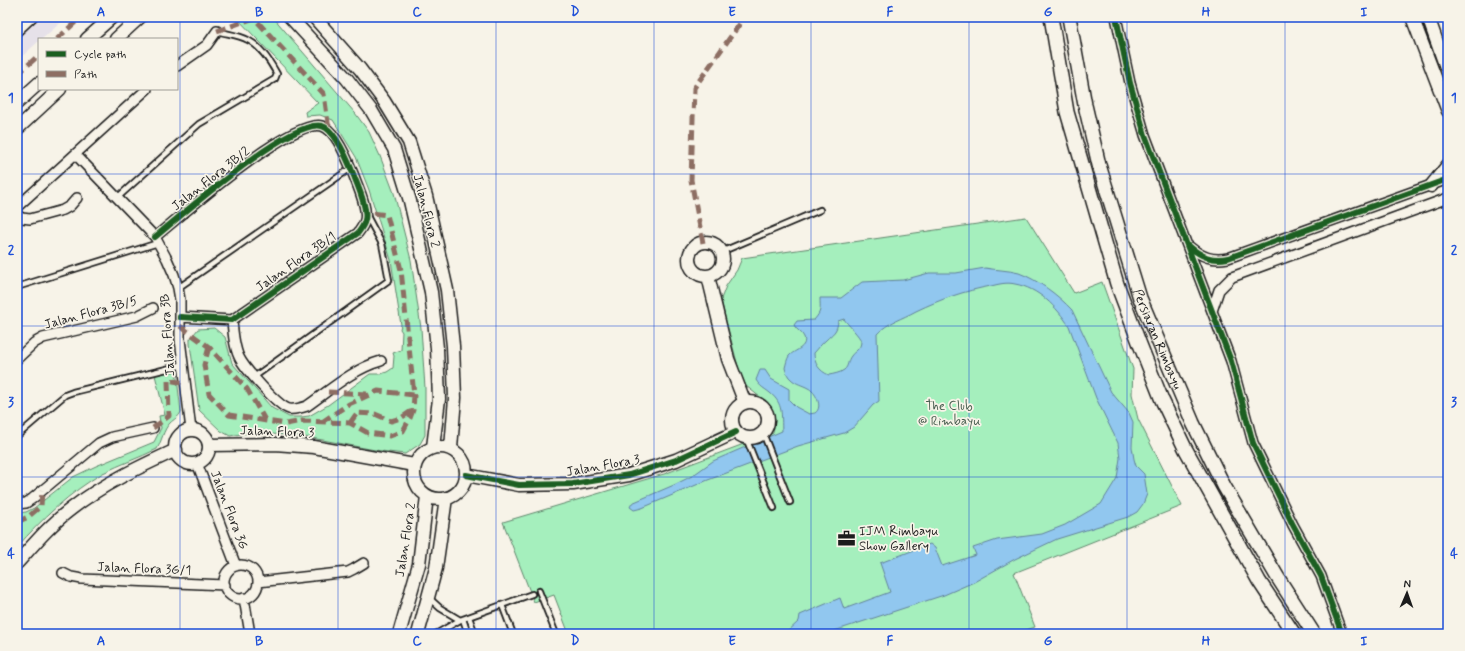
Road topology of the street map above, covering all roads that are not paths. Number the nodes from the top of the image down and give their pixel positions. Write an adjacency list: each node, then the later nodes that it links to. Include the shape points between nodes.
1 (32, 17): 11 (street)
2 (112, 17): 13 (street)
3 (140, 17): 14 (street)
4 (290, 17): 56 (street, Jalan Flora 2, via 347,79 371,110 394,149 410,201 431,292 439,399)
5 (314, 17): 57 (street, Jalan Flora 2, via 360,69 384,101 408,142 424,190 447,297 453,346 455,398)
6 (1051, 17): 88 (main road, Persiaran Rimbayu, via 1067,112 1117,284 1138,342 1162,400 1186,448 1259,581)
7 (1069, 17): 89 (main road, Persiaran Rimbayu, via 1099,165 1140,298 1193,423 1224,486)
8 (1116, 17): 36 (street, via 1130,83 1145,135)
9 (1412, 17): 21 (street)
10 (1428, 17): 16 (street)
11 (17, 31)
12 (217, 31): 15 (street, via 207,45); 29 (lane, via 249,40 274,68 277,74 275,79 199,124)
13 (88, 38)
14 (117, 38)
15 (178, 65)
16 (1448, 73)
17 (38, 84): 20 (street)
18 (59, 90): 22 (street)
19 (146, 90): 23 (street)
20 (17, 103)
21 (1448, 111)
22 (17, 128)
23 (76, 155): 29 (street, Jalan Flora 3B); 31 (street)
24 (1448, 165): 27 (street)
25 (351, 168): 33 (street); 35 (street, Jalan Flora 3B/2, via 329,130 322,126 310,126 279,142 229,175); 40 (lane)
26 (1448, 179): 27 (street)
27 (1431, 186): 36 (street, via 1228,258 1219,260 1204,257)
28 (77, 198): 34 (street, via 64,210 30,219)
29 (117, 198): 35 (street, Jalan Flora 3B)
30 (1448, 198): 42 (street, via 1240,273 1219,290)
31 (17, 207)
32 (820, 210): 37 (lane)
33 (365, 212): 44 (street, Jalan Flora 3B/1, via 365,220 358,233); 48 (lane, via 382,244 389,280)
34 (17, 215)
35 (157, 240): 39 (lane); 40 (street, Jalan Flora 3B)
36 (1189, 246): 42 (street)
37 (721, 252): 38 (street, via 721,268); 38 (street, via 714,244 703,243 693,248 690,253 692,269 696,273)
38 (708, 276): 49 (street, via 728,359)
39 (17, 287)
40 (178, 288): 43 (street, Jalan Flora 3B)
41 (153, 308): 45 (street, Jalan Flora 3B/5, via 137,316 43,338)
42 (1212, 311): 90 (street, via 1231,361 1253,443 1321,576)
43 (180, 317): 44 (street); 47 (street, Jalan Flora 3B)
44 (232, 320): 48 (street, via 235,344 240,358)
45 (17, 359)
46 (381, 361): 48 (street, via 359,369 307,406 298,409 282,406)
47 (183, 365): 51 (street, Jalan Flora 3B); 53 (lane, via 72,392 65,395)
48 (254, 377)
49 (745, 403): 52 (street, via 756,403 766,411 768,422); 54 (street, via 735,410 732,421)
50 (153, 428): 65 (street, via 105,439 32,499)
51 (191, 430): 55 (street, via 201,432); 58 (street, via 185,431 177,439)
52 (764, 434): 54 (street); 64 (lane)
53 (17, 436)
54 (744, 437): 61 (street, Jalan Flora 3, via 629,475 573,484 519,485); 66 (lane)
55 (209, 445): 59 (street, via 204,458); 60 (street, Jalan Flora 3, via 275,444 314,447)
56 (433, 448): 57 (street); 60 (street, via 418,457)
57 (451, 448): 61 (street, via 462,459)
58 (176, 450): 59 (street, via 182,460); 67 (street, via 124,474 70,509)
59 (197, 463): 69 (street, Jalan Flora 3G)
60 (414, 465): 62 (street, via 415,483)
61 (466, 475): 63 (street, via 459,491)
62 (427, 496): 63 (street, via 435,499); 81 (street, Jalan Flora 2, via 419,564)
63 (446, 498): 76 (street)
64 (790, 502)
65 (17, 504)
66 (774, 508)
67 (17, 563)
68 (364, 563): 71 (street, via 348,572)
69 (236, 566): 71 (street, Jalan Flora 3G, via 251,569); 72 (street, Jalan Flora 3G, via 225,577)
70 (63, 573): 72 (street, Jalan Flora 3G/1, via 82,580)
71 (258, 582): 75 (street, via 255,591)
72 (225, 585): 75 (street, via 234,597)
73 (539, 591): 87 (lane)
74 (532, 594): 77 (lane)
75 (244, 598): 80 (street)
76 (429, 598): 79 (lane, via 440,608); 82 (street)
77 (502, 605): 78 (lane); 86 (lane)
78 (469, 617): 79 (lane); 85 (lane)
79 (461, 619): 83 (lane); 84 (lane)
80 (250, 634)
81 (399, 634)
82 (418, 634)
83 (436, 634)
84 (468, 634)
85 (475, 634)
86 (513, 634)
87 (556, 634)
88 (1294, 634)
89 (1314, 634)
90 (1342, 634)

